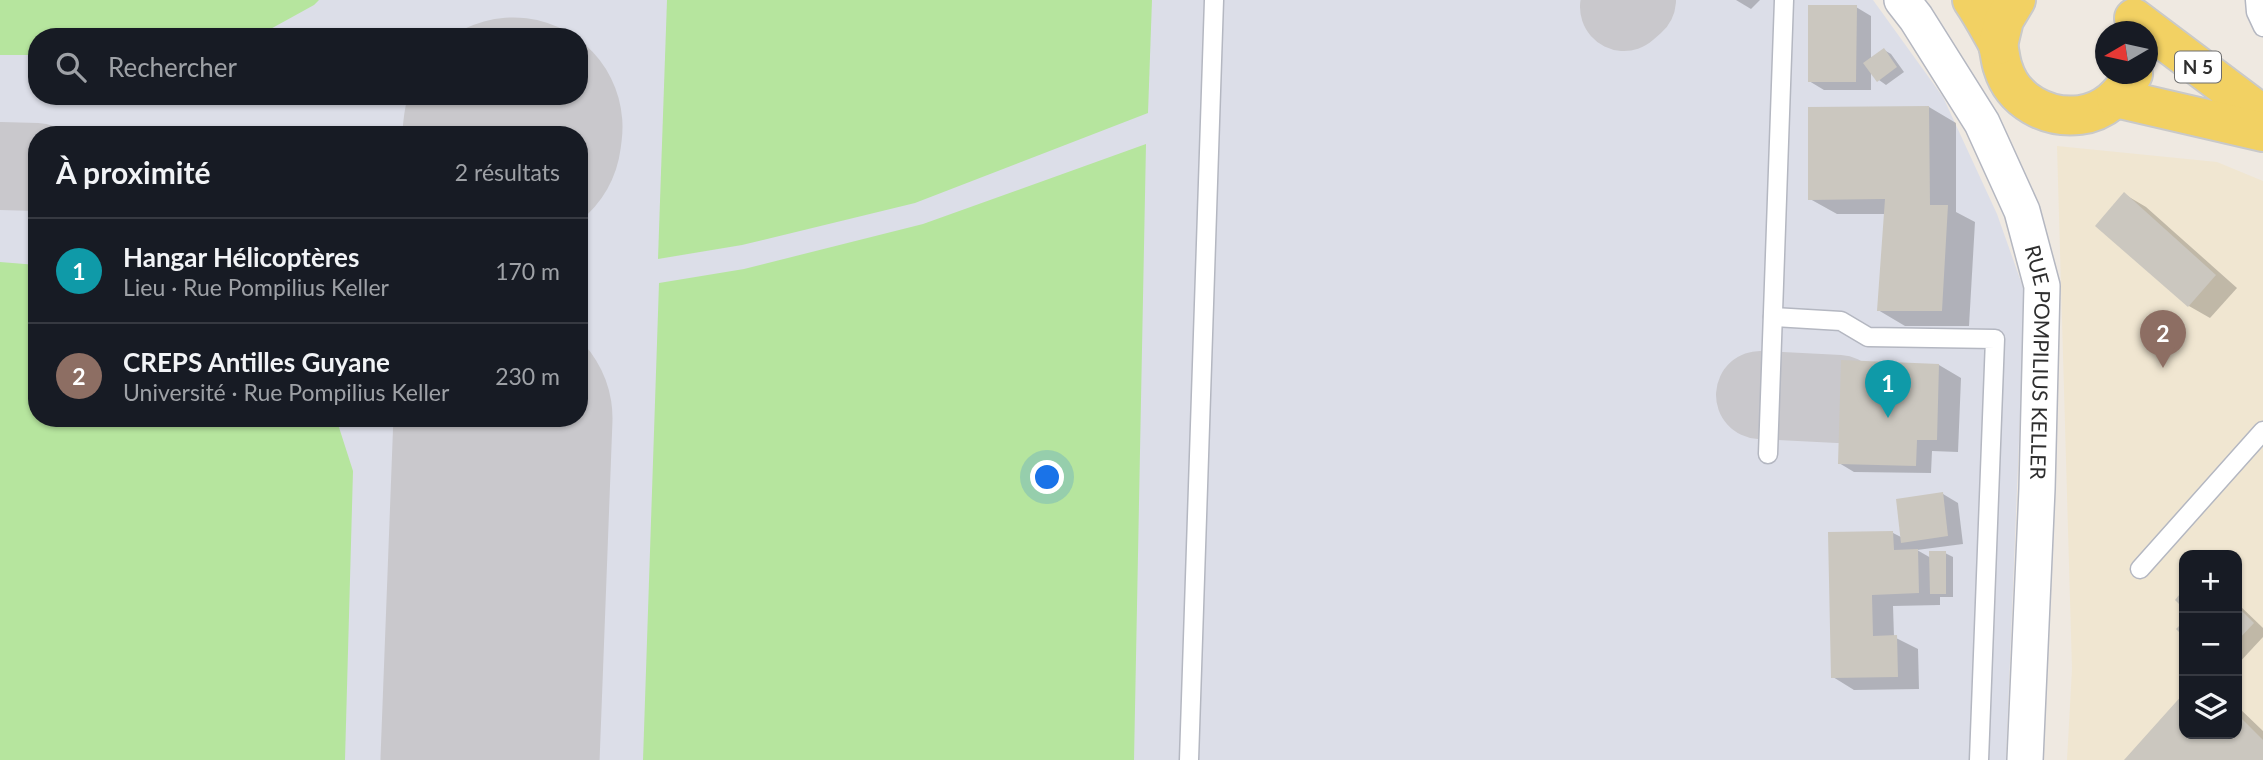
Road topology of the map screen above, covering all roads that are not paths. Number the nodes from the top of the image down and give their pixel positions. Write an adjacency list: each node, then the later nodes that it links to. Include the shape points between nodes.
1 (1214, 0): 17 (lane)
2 (1784, 0): 13 (lane)
3 (1902, 0): 19 (street, RUE POMPILIUS KELLER, via 1982,123 2022,211 2042,286)
4 (1972, 0): 9 (main road)
5 (2016, 0): 9 (main road, via 2004,20)
6 (2255, 0): 8 (lane)
7 (2131, 17): 11 (main road, N 5)
8 (2263, 27)
9 (1998, 45): 10 (main road, via 2011,85 2022,98 2052,114 2078,115 2103,108)
10 (2125, 86): 12 (main road, N 5)
11 (2263, 115)
12 (2263, 132)
13 (1773, 317): 15 (lane); 18 (lane, via 1841,321 1868,337 1995,340)
14 (2263, 431): 16 (lane)
15 (1768, 454)
16 (2140, 569)
17 (1189, 760)
18 (1979, 760)
19 (2025, 760)

